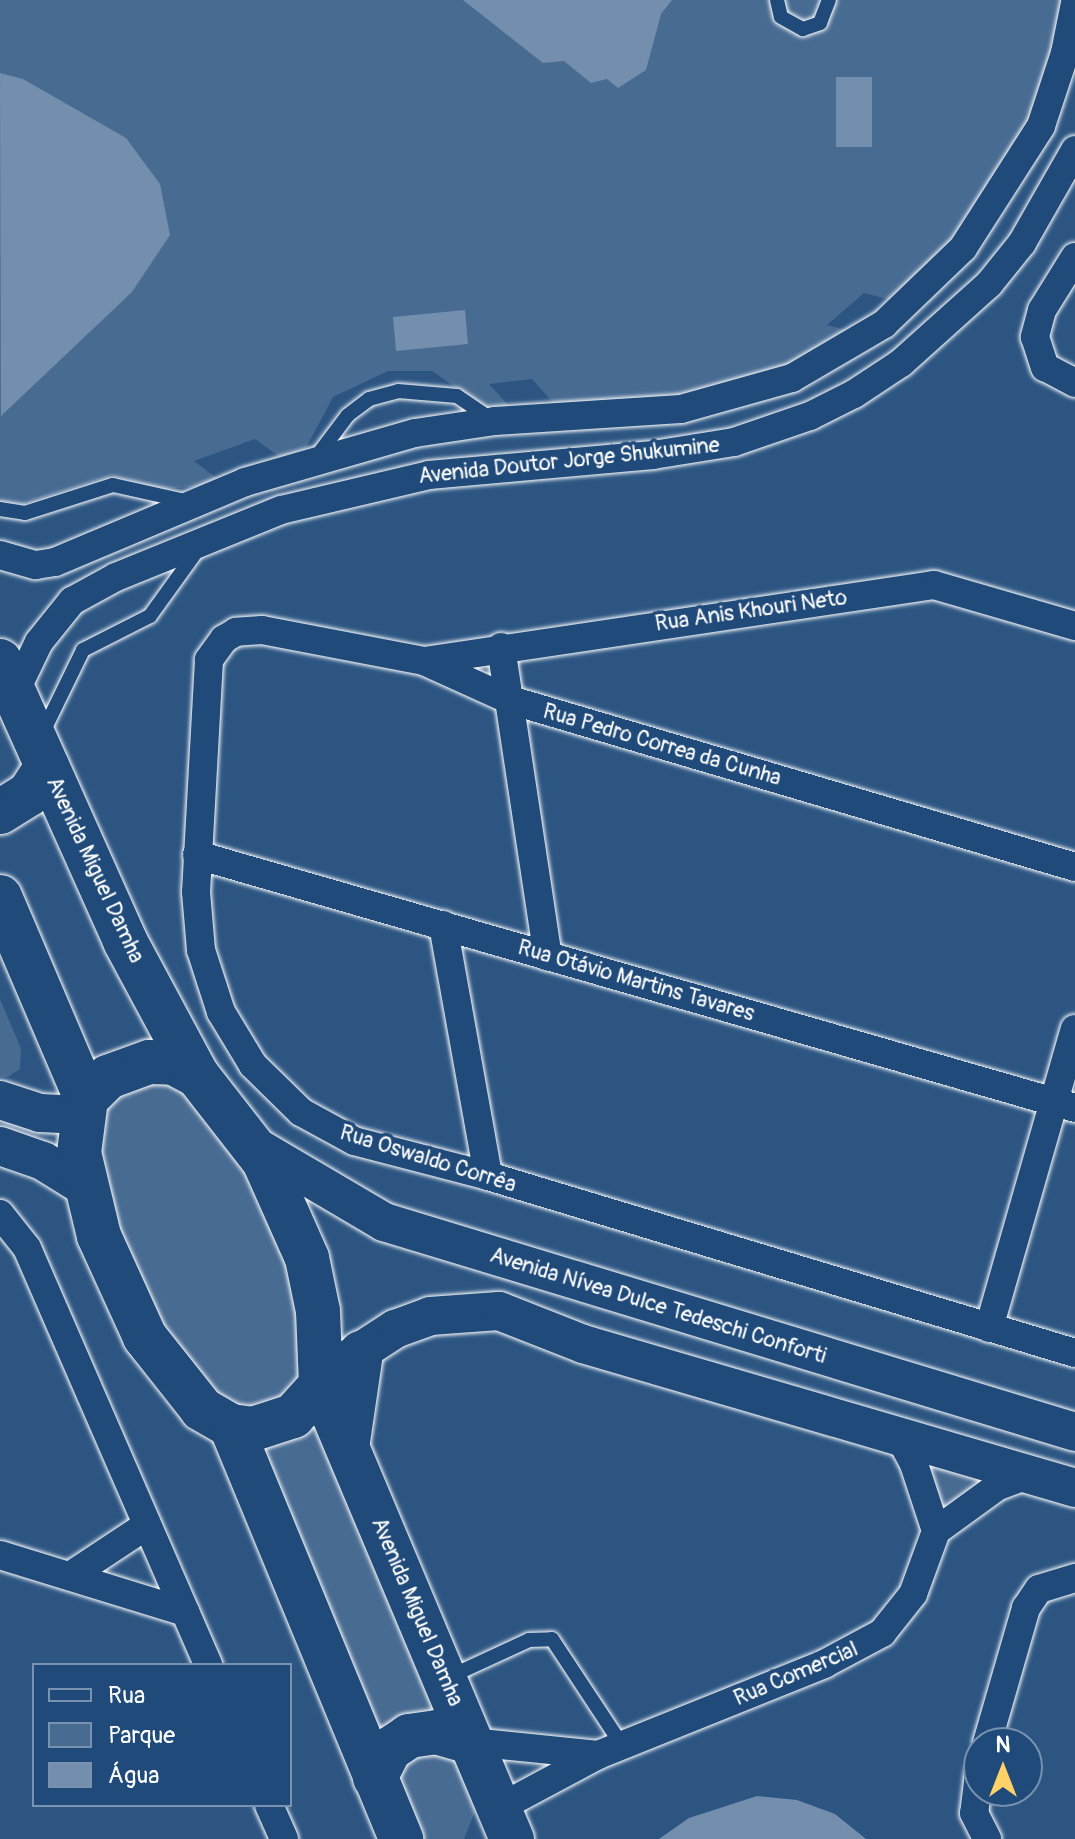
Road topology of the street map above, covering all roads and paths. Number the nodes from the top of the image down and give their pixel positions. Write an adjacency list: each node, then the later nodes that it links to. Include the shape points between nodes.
1 (777, 0): 2 (lane, via 781,17 803,29 820,23)
2 (829, 0)
3 (1075, 3): 6 (street, Avenida Doutor Jorge Shukumine, via 1041,126 963,248 884,324)
4 (1075, 150): 8 (street, Avenida Doutor Jorge Shukumine, via 1022,243 963,310 901,363)
5 (1075, 257): 7 (street, via 1042,310 1037,352 1045,367)
6 (792, 378): 8 (street); 9 (street, Avenida Doutor Jorge Shukumine, via 681,409)
7 (1075, 383)
8 (810, 416): 12 (street, Avenida Doutor Jorge Shukumine, via 694,450 496,465)
9 (495, 421): 10 (street, Avenida Doutor Jorge Shukumine); 11 (lane, via 457,396 398,391 369,399 348,415)
10 (401, 437): 11 (street, Avenida Doutor Jorge Shukumine); 12 (street, via 394,464)
11 (314, 460): 13 (street, Avenida Doutor Jorge Shukumine)
12 (408, 479): 15 (street, Avenida Doutor Jorge Shukumine, via 318,499)
13 (197, 502): 14 (lane, via 113,485 25,513); 15 (street); 17 (street, Avenida Doutor Jorge Shukumine)
14 (0, 509)
15 (210, 536): 18 (street, Avenida Doutor Jorge Shukumine); 25 (lane, via 150,616 83,650)
16 (0, 555): 17 (street, Avenida Doutor Jorge Shukumine, via 36,565)
17 (55, 562): 18 (street)
18 (72, 601): 23 (street, Avenida Doutor Jorge Shukumine)
19 (1075, 626): 21 (street, Rua Anis Khouri Neto, via 934,585)
20 (249, 630): 22 (street, Rua Pedro Correa da Cunha); 27 (street, Rua Oswaldo Corrêa, via 224,639 209,660 207,758)
21 (501, 647): 22 (street, Rua Anis Khouri Neto); 24 (street)
22 (424, 661): 24 (street, Rua Pedro Correa da Cunha)
23 (7, 676): 25 (main road, Avenida Miguel Damha)
24 (510, 700): 28 (street, Rua Pedro Correa da Cunha); 31 (street)
25 (42, 755): 26 (main road, via 29,794); 33 (main road, Avenida Miguel Damha, via 125,941)
26 (0, 812)
27 (197, 855): 30 (street, Rua Otávio Martins Tavares); 39 (street, Rua Oswaldo Corrêa, via 201,950 221,1012 253,1065 301,1112 354,1141)
28 (1075, 867)
29 (0, 897): 36 (main road)
30 (443, 925): 31 (street, Rua Otávio Martins Tavares); 39 (street)
31 (548, 956): 35 (street, Rua Otávio Martins Tavares)
32 (1075, 1029): 35 (street)
33 (197, 1075): 36 (main road, via 174,1063 149,1062 108,1077); 38 (main road, Avenida Miguel Damha)
34 (0, 1100): 36 (main road, via 40,1113)
35 (1065, 1105): 42 (street)
36 (84, 1107): 40 (main road, via 79,1153)
37 (0, 1146): 40 (main road, via 43,1161)
38 (255, 1146): 45 (main road, Avenida Miguel Damha, via 307,1258 318,1311); 47 (main road, Avenida Nívea Dulce Tedeschi Conforti, via 384,1222)
39 (488, 1176): 42 (street, Rua Oswaldo Corrêa)
40 (85, 1187): 46 (main road, via 109,1263 145,1337 202,1409)
41 (8, 1222): 52 (street)
42 (989, 1328): 44 (street, Rua Oswaldo Corrêa)
43 (361, 1353): 45 (main road); 48 (main road, via 395,1329 430,1316 499,1311 583,1344); 49 (main road, via 351,1390)
44 (1075, 1353)
45 (321, 1381): 46 (main road, via 293,1416 253,1429); 49 (main road, Avenida Miguel Damha)
46 (231, 1426): 63 (main road)
47 (1075, 1432)
48 (891, 1436): 50 (main road); 53 (street, via 904,1445 914,1464)
49 (348, 1447): 59 (main road, Avenida Miguel Damha)
50 (1029, 1475): 51 (main road); 53 (street, via 998,1486)
51 (1075, 1488)
52 (147, 1525): 55 (street); 57 (street)
53 (936, 1531): 62 (street, Rua Comercial, via 913,1594 882,1633 861,1648)
54 (0, 1555): 55 (street)
55 (70, 1576): 57 (street)
56 (1067, 1579): 60 (street, via 1039,1589 1026,1608)
57 (185, 1612): 58 (street)
58 (207, 1663)
59 (445, 1679): 61 (main road, Avenida Miguel Damha); 62 (lane, via 529,1640 552,1639)
60 (992, 1727)
61 (471, 1742): 62 (street, Rua Comercial); 63 (main road, via 436,1732 409,1736 390,1749); 66 (main road, Avenida Miguel Damha)
62 (610, 1750): 66 (street, Rua Comercial)
63 (375, 1778): 69 (main road)
64 (270, 1807): 68 (street)
65 (975, 1807): 67 (street)
66 (500, 1829)
67 (984, 1835)
68 (284, 1839)
69 (401, 1839)

